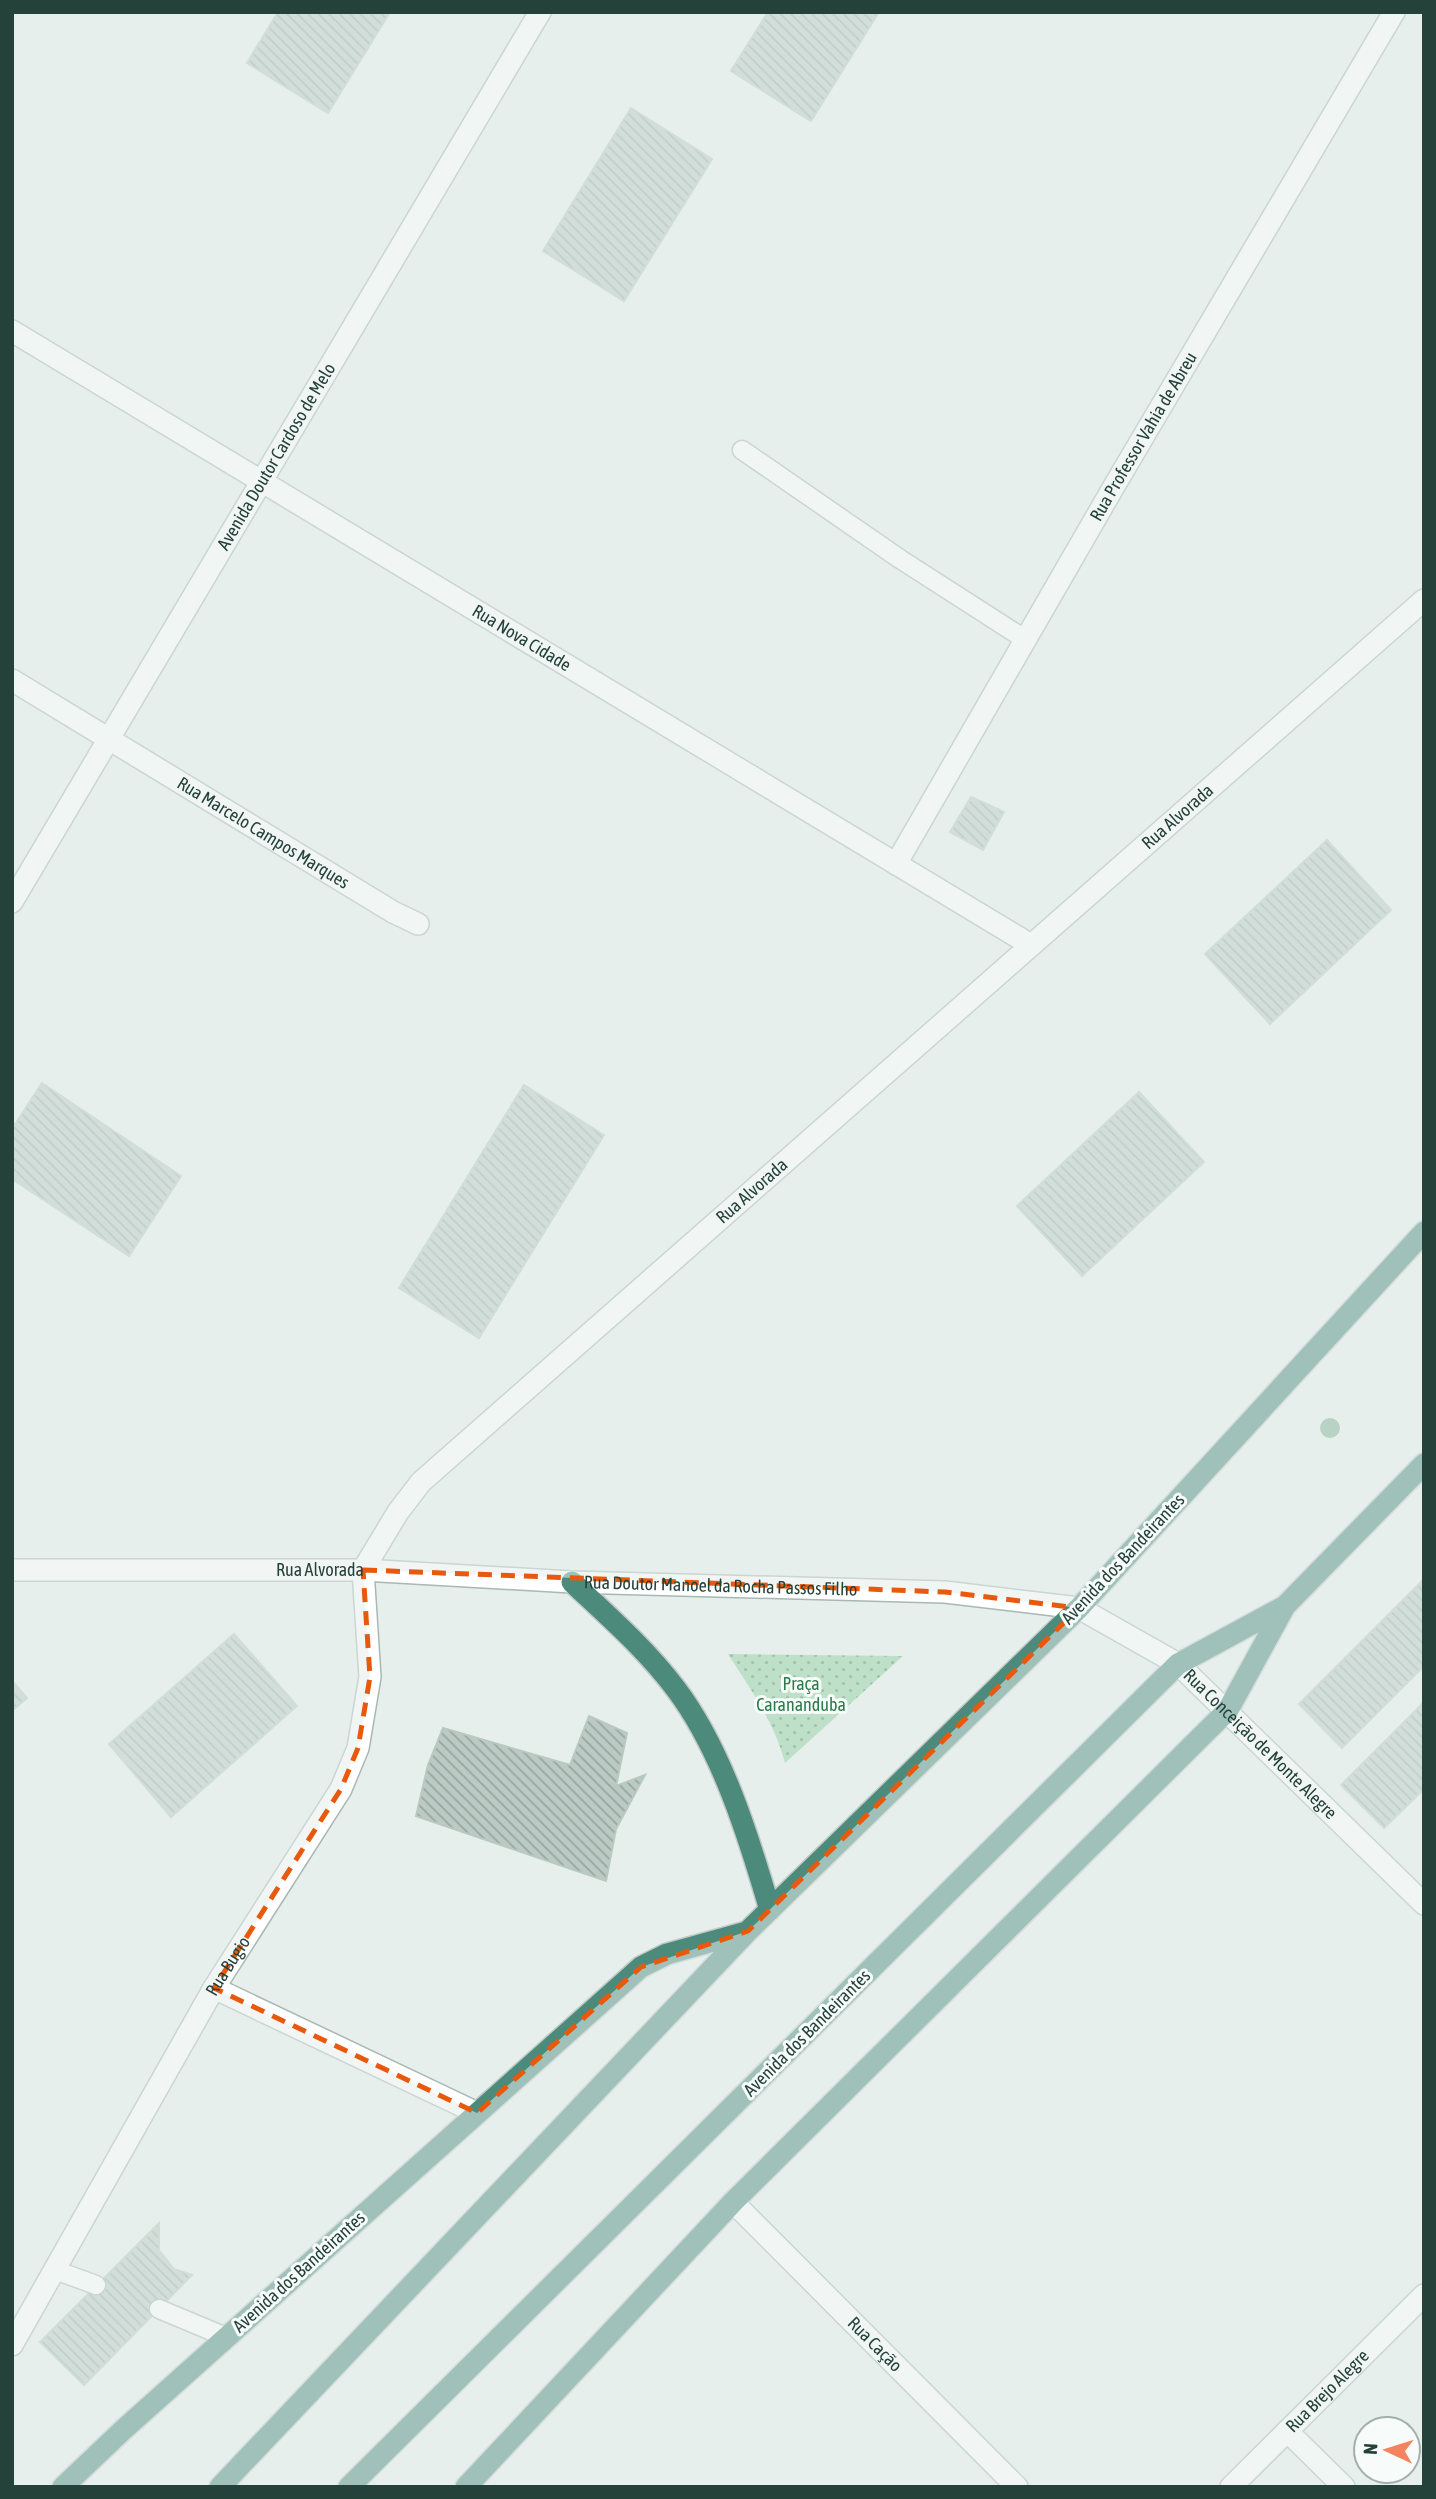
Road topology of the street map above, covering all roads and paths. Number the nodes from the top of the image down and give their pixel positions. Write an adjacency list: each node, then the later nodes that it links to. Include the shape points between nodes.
1 (540, 12): 5 (street, Avenida Doutor Cardoso de Melo)
2 (1394, 12): 7 (street, Rua Professor Vahia de Abreu)
3 (12, 331): 5 (street, Rua Nova Cidade)
4 (742, 450): 7 (lane)
5 (260, 481): 9 (street, Avenida Doutor Cardoso de Melo); 10 (street, Rua Nova Cidade)
6 (1424, 600): 13 (street, Rua Alvorada)
7 (1026, 640): 10 (street, Rua Professor Vahia de Abreu)
8 (12, 680): 9 (street, Rua Marcelo Campos Marques)
9 (108, 740): 11 (street, Avenida Doutor Cardoso de Melo); 12 (street, Rua Marcelo Campos Marques)
10 (897, 864): 13 (street, Rua Nova Cidade)
11 (12, 902)
12 (418, 924)
13 (1031, 945): 17 (street, Rua Alvorada, via 421,1482)
14 (1424, 1232): 20 (highway, Avenida dos Bandeirantes)
15 (1424, 1464): 19 (highway, Avenida dos Bandeirantes)
16 (12, 1570): 17 (street, Rua Alvorada)
17 (363, 1570): 18 (street, Rua Doutor Manoel da Rocha Passos Filho); 26 (street, Rua Bugio, via 370,1677 358,1748 341,1789)
18 (572, 1582): 20 (street, Rua Doutor Manoel da Rocha Passos Filho, via 945,1592); 24 (highway, via 641,1647 678,1691 734,1800)
19 (1284, 1606): 21 (highway, Avenida dos Bandeirantes); 22 (highway, Avenida dos Bandeirantes)
20 (1079, 1608): 21 (street, Rua Conceição de Monte Alegre); 24 (highway, Avenida dos Bandeirantes)
21 (1178, 1664): 22 (street, Rua Conceição de Monte Alegre); 38 (highway, Avenida dos Bandeirantes)
22 (1228, 1710): 23 (street, Rua Conceição de Monte Alegre); 28 (highway, Avenida dos Bandeirantes)
23 (1424, 1904)
24 (770, 1910): 25 (highway, Avenida dos Bandeirantes)
25 (748, 1931): 27 (highway, Avenida dos Bandeirantes, via 667,1954 641,1967); 37 (highway, Avenida dos Bandeirantes)
26 (214, 1988): 27 (street); 29 (street, Rua Bugio)
27 (477, 2113): 33 (highway, Avenida dos Bandeirantes)
28 (733, 2202): 39 (highway, Avenida dos Bandeirantes); 40 (street, Rua Cação)
29 (55, 2270): 30 (lane); 34 (street, Rua Bugio)
30 (96, 2286)
31 (1424, 2295): 35 (street, Rua Brejo Alegre)
32 (159, 2309): 33 (lane)
33 (226, 2337): 36 (highway, Avenida dos Bandeirantes)
34 (12, 2345)
35 (1287, 2431): 41 (street, Rua Brejo Alegre); 42 (street)
36 (63, 2487)
37 (220, 2487)
38 (349, 2487)
39 (466, 2487)
40 (1017, 2487)
41 (1231, 2487)
42 (1343, 2487)

